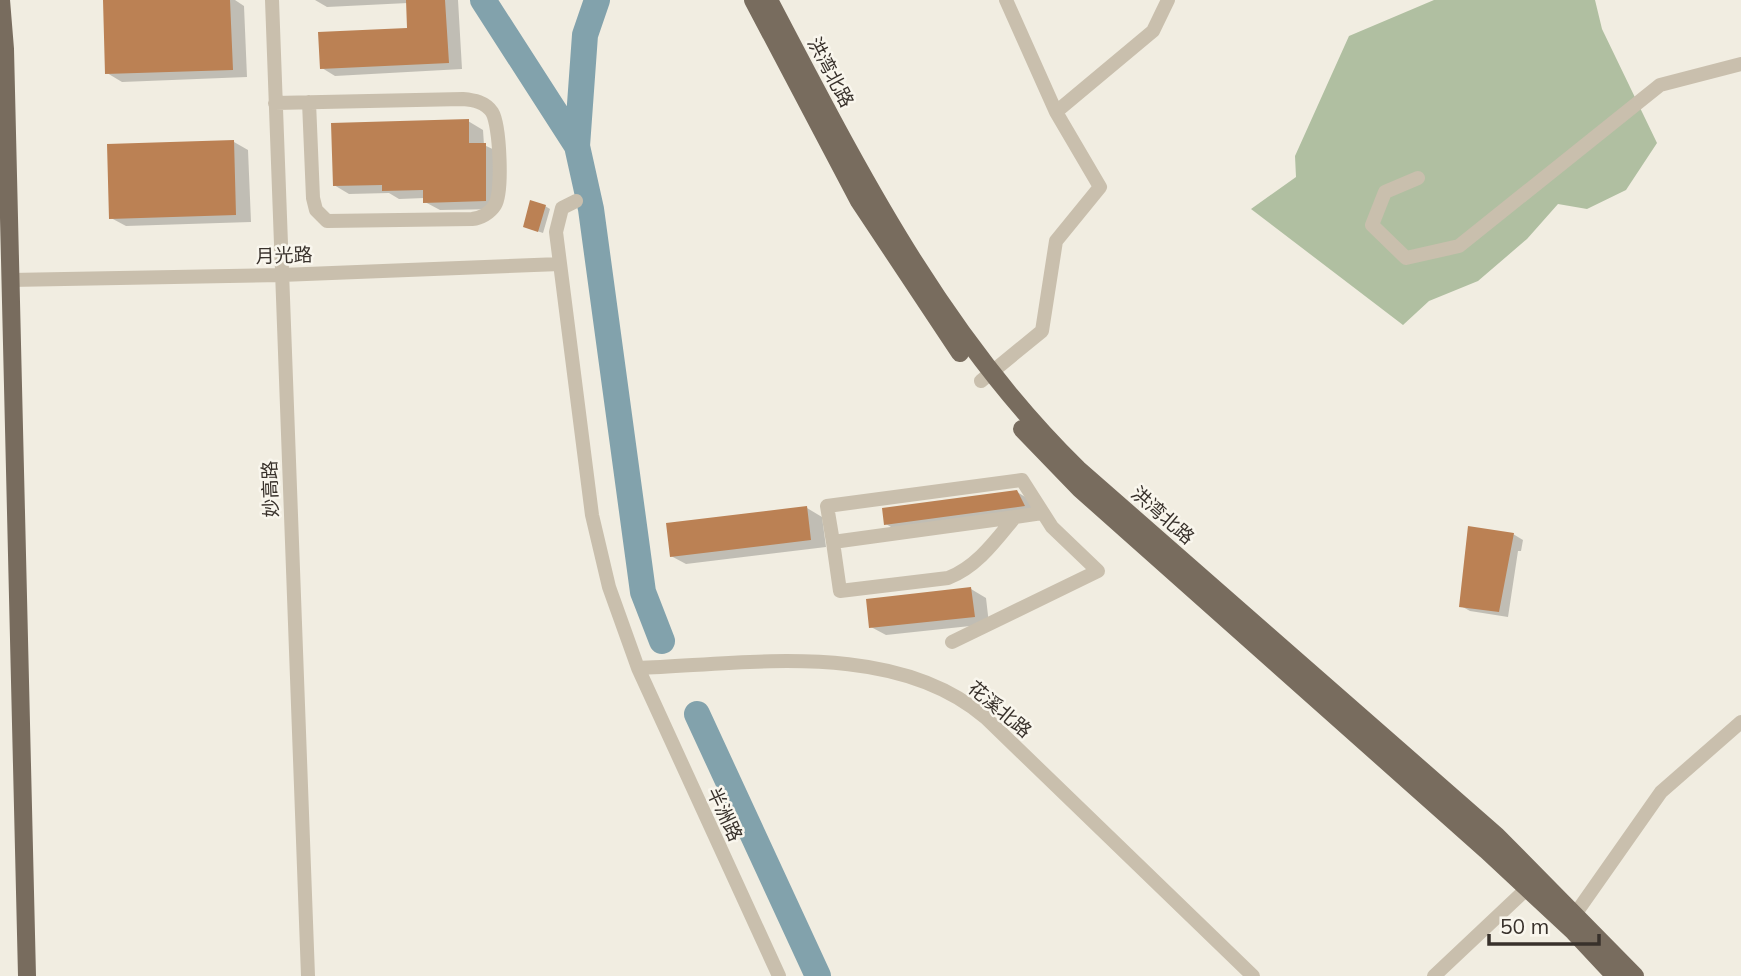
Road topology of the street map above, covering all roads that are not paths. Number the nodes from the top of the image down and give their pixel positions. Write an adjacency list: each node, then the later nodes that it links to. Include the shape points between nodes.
1 (1, 0): 15 (main road)
2 (272, 0): 9 (street, 妙高路)
3 (753, 0): 16 (main road, 洪湾北路, via 859,201 931,313)
4 (769, 0): 16 (main road, 洪湾北路, via 889,225)
5 (1006, 0): 10 (street)
6 (1168, 0): 10 (street, via 1153,32)
7 (1741, 64): 11 (street, via 1660,85 1459,246 1406,258 1372,225 1384,192)
8 (309, 102): 8 (street, via 463,99 482,104 492,113 497,128 499,190 495,205 487,214 472,219 327,220 316,210 313,198); 9 (street)
9 (275, 103): 14 (street, 妙高路)
10 (1056, 112): 16 (street, via 1100,187 1056,241 1042,331)
11 (1418, 178)
12 (576, 201): 13 (street, 半洲路, via 562,208 557,219)
13 (560, 264): 14 (street, 月光路); 21 (street, 半洲路, via 592,515 609,587)
14 (281, 275): 15 (street, 月光路); 26 (street, 妙高路)
15 (10, 280): 25 (main road)
16 (987, 377): 23 (main road, 洪湾北路, via 1047,457 1080,489)
17 (1042, 513): 18 (street); 19 (street, via 1022,480 827,506); 20 (street, via 1065,542 1098,571)
18 (1015, 516): 19 (street); 19 (street, via 974,563 948,578 840,591)
19 (833, 542)
20 (952, 642)
21 (638, 668): 27 (street, 半洲路); 28 (street, 花溪北路, via 852,664 914,678 955,695 986,718)
22 (1741, 722): 24 (street, via 1661,792)
23 (1533, 882): 24 (main road, 洪湾北路); 29 (street); 30 (main road, 洪湾北路)
24 (1576, 913): 31 (main road, 洪湾北路)
25 (27, 976)
26 (307, 976)
27 (779, 976)
28 (1253, 976)
29 (1434, 976)
30 (1615, 976)
31 (1635, 976)

